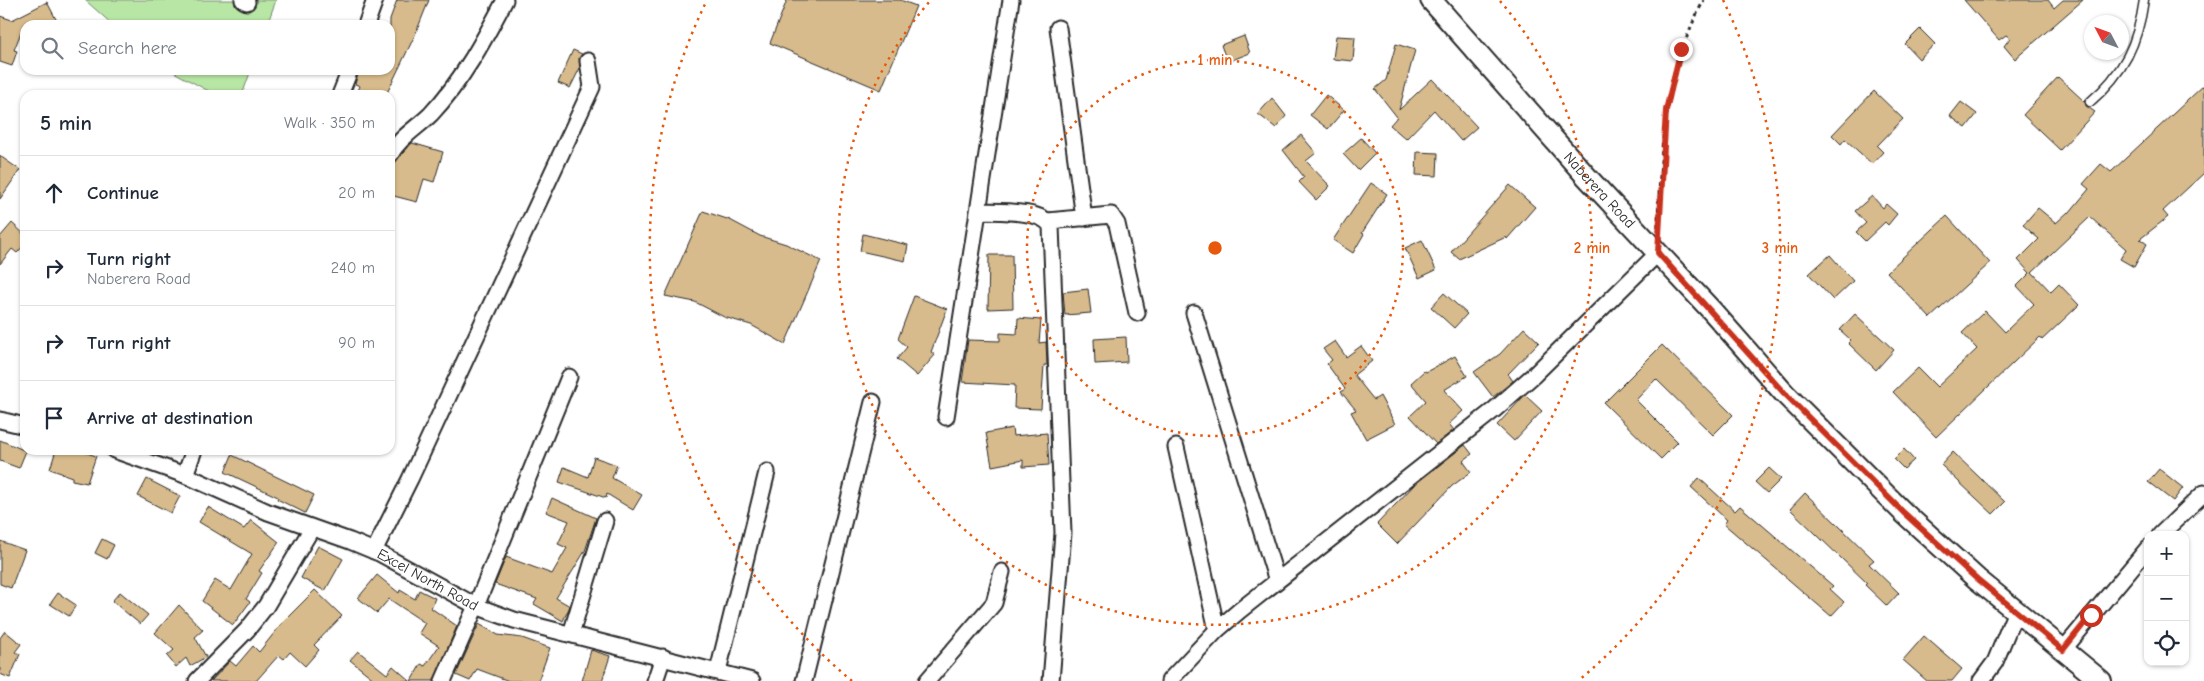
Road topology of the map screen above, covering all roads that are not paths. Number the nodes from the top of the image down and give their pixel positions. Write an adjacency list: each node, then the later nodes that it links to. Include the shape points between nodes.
1 (375, 0): 6 (street)
2 (505, 0): 12 (street, via 468,65 430,114)
3 (1010, 0): 13 (street)
4 (1431, 0): 16 (street, Naberera Road)
5 (2144, 0): 11 (lane, via 2132,50 2123,67)
6 (368, 20)
7 (1058, 28): 14 (street)
8 (588, 61): 33 (street, via 592,87)
9 (348, 75): 10 (street)
10 (342, 90)
11 (2090, 102)
12 (395, 148)
13 (979, 211): 15 (street, via 1036,214); 21 (street)
14 (1084, 218): 15 (street); 17 (street, via 1111,215 1117,224)
15 (1048, 221): 50 (street, via 1052,233 1063,534)
16 (1658, 253): 36 (street, via 1494,410); 38 (street, Naberera Road, via 1784,393 1904,513)
17 (1137, 313)
18 (1194, 313): 36 (street)
19 (569, 377): 37 (street)
20 (873, 402): 48 (street)
21 (946, 417)
22 (0, 420): 23 (street)
23 (20, 425)
24 (1176, 447): 39 (street)
25 (128, 455): 28 (street, Excel North Road)
26 (192, 455): 28 (street)
27 (767, 472): 43 (street)
28 (184, 475): 31 (street, Excel North Road)
29 (2204, 493): 32 (street)
30 (605, 522): 40 (street)
31 (312, 528): 33 (street, Excel North Road); 44 (street, via 266,606 230,649)
32 (2164, 531)
33 (374, 551): 37 (street, Excel North Road)
34 (2144, 553): 41 (street)
35 (1002, 572): 49 (street, via 994,603)
36 (1277, 581): 39 (street)
37 (476, 606): 40 (street, Excel North Road, via 514,620); 45 (street)
38 (2016, 611): 41 (street, Naberera Road); 52 (street, via 1995,662)
39 (1217, 630): 51 (street)
40 (571, 634): 42 (street, Excel North Road)
41 (2063, 650): 53 (street, Naberera Road)
42 (663, 657): 43 (street, Excel North Road); 46 (street)
43 (718, 671): 47 (street, Excel North Road)
44 (196, 681)
45 (443, 681)
46 (655, 681)
47 (752, 681)
48 (804, 681)
49 (927, 681)
50 (1051, 681)
51 (1169, 681)
52 (1981, 681)
53 (2100, 681)

